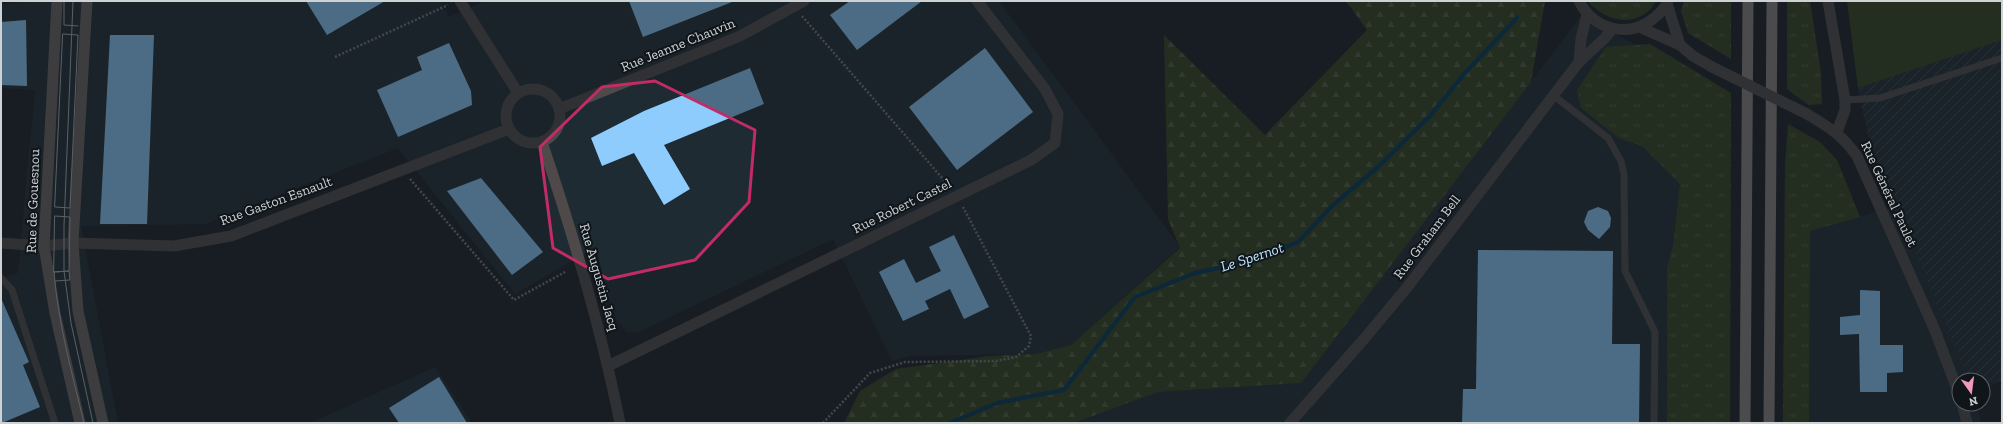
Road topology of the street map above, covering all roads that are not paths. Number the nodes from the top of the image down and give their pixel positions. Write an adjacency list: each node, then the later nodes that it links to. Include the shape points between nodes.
1 (57, 1): 26 (main road, Rue de Gouesnou)
2 (87, 1): 25 (main road)
3 (804, 1): 20 (street, Rue Jeanne Chauvin, via 734,39)
4 (978, 1): 28 (street, Rue Robert Castel, via 1045,89 1058,114 1055,143 1031,160)
5 (1579, 1): 11 (street)
6 (1748, 1): 37 (highway)
7 (1772, 1): 38 (highway)
8 (1828, 1): 19 (street)
9 (456, 2): 17 (street)
10 (1667, 2): 12 (street, via 1658,15); 14 (street)
11 (1587, 14): 13 (street, via 1598,24); 16 (street)
12 (1638, 27): 13 (street); 14 (street, Rue Général Paulet)
13 (1612, 29): 16 (street, Rue Graham Bell)
14 (1680, 45): 22 (street, Rue Général Paulet, bridge, via 1712,67 1807,114)
15 (2002, 58): 19 (lane, via 1880,98)
16 (1579, 62): 18 (street, Rue Graham Bell)
17 (518, 93): 20 (street, via 530,89 543,90 553,98); 21 (street, via 506,109)
18 (1553, 95): 35 (street, Rue Graham Bell, via 1409,285); 36 (lane, via 1608,138 1621,160 1624,174 1625,271 1655,332)
19 (1845, 100): 22 (street, via 1845,110)
20 (559, 109): 23 (street, via 557,129 551,137)
21 (509, 129): 23 (street, via 523,141); 25 (street, Rue Gaston Esnault, via 232,236 174,246)
22 (1837, 132): 29 (street, Rue Général Paulet, via 1857,156)
23 (542, 142): 28 (street, Rue Augustin Jacq)
24 (1, 243): 26 (street, Rue Gaston Esnault)
25 (73, 243): 26 (street, Rue Gaston Esnault); 33 (main road, via 78,312)
26 (44, 246): 32 (main road, Rue de Gouesnou, via 55,313)
27 (1, 278): 31 (lane, via 12,290)
28 (608, 366): 34 (street, Rue Augustin Jacq)
29 (1951, 373)
30 (1964, 412): 39 (street)
31 (55, 423)
32 (80, 423)
33 (103, 423)
34 (620, 423)
35 (1290, 423)
36 (1654, 423)
37 (1745, 423)
38 (1769, 423)
39 (1967, 423)

